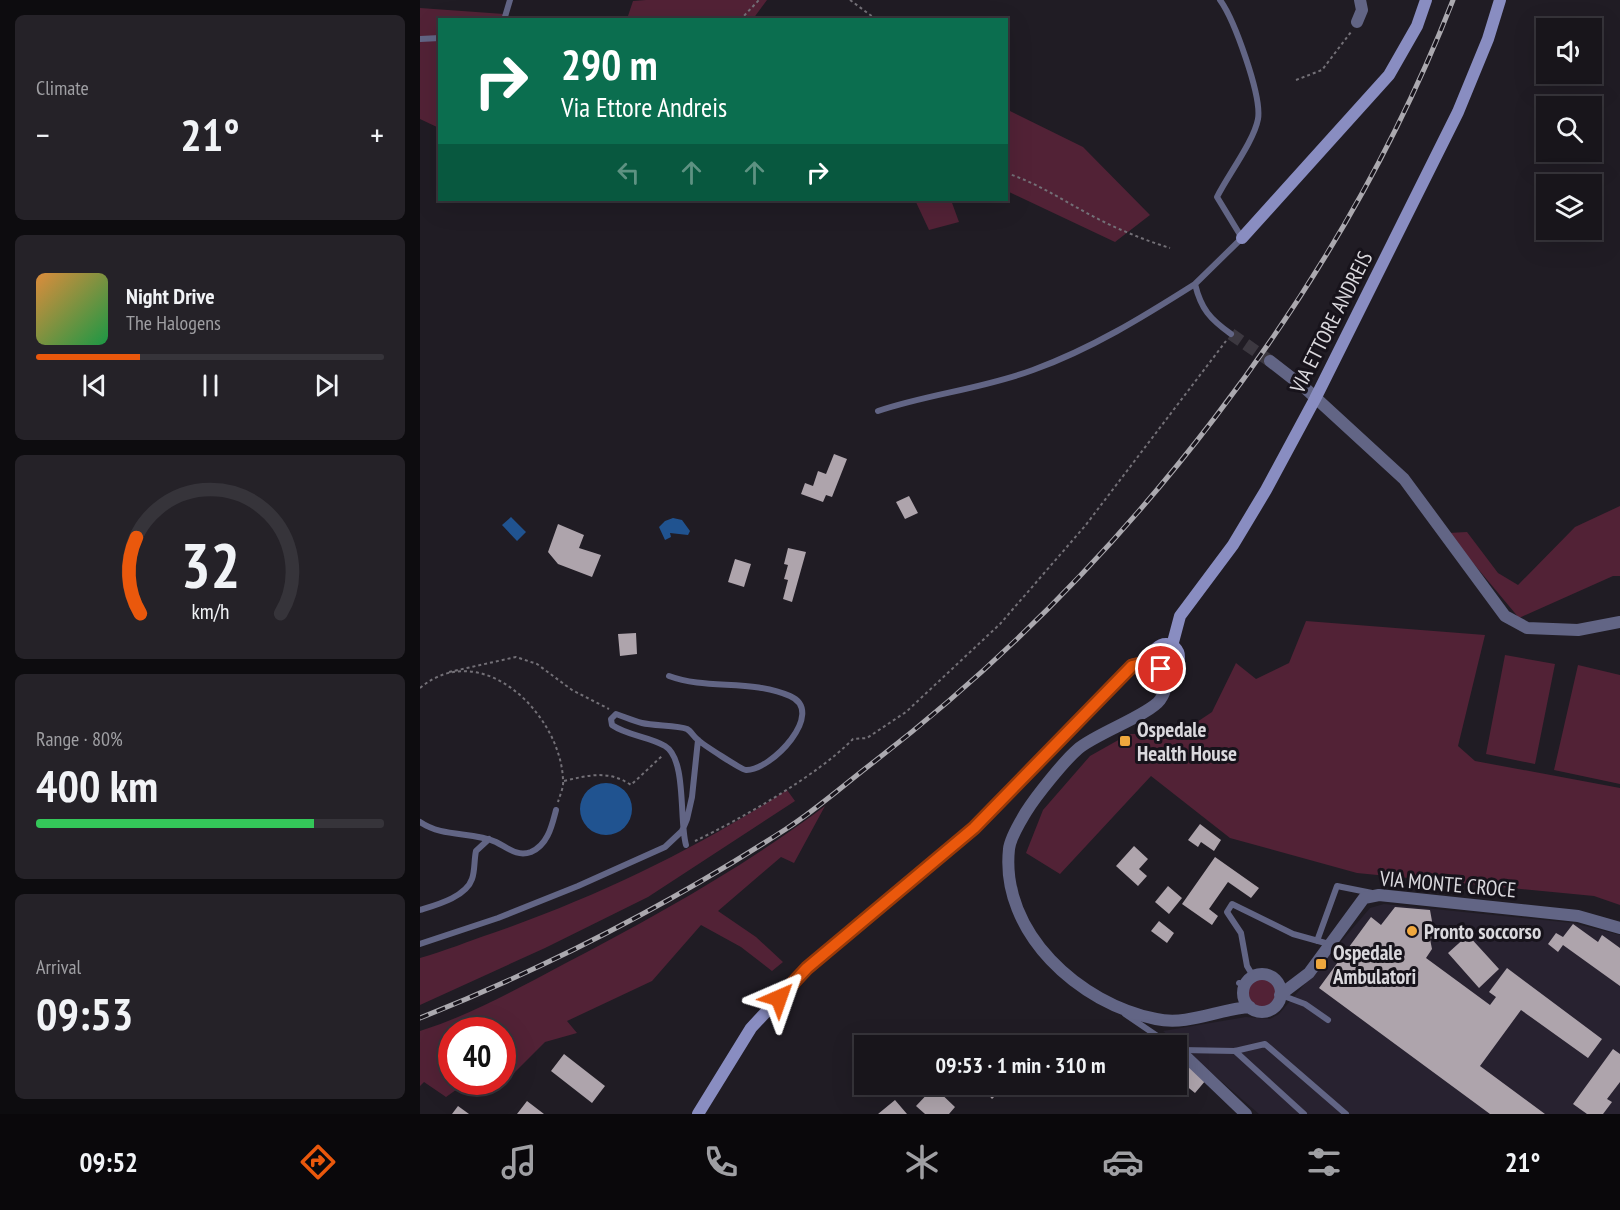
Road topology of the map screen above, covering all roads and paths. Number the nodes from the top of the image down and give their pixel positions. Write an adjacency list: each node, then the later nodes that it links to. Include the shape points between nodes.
1 (510, 0): 8 (lane)
2 (759, 0): 9 (path)
3 (850, 0): 10 (path)
4 (1360, 0): 11 (street, via 1362,10)
5 (1426, 0): 16 (street, via 1417,26 1389,75)
6 (1500, 0): 21 (street, VIA ETTORE ANDREIS, via 1458,112)
7 (1223, 1): 16 (lane, via 1259,105 1250,141 1217,197)
8 (505, 18)
9 (742, 18)
10 (874, 18)
11 (1357, 22): 14 (path, via 1322,70)
12 (438, 38): 13 (lane)
13 (420, 39)
14 (1296, 80)
15 (1008, 174): 17 (path, via 1140,239)
16 (1242, 238): 18 (lane)
17 (1170, 248)
18 (1195, 284): 19 (lane, via 1200,306 1210,320); 22 (lane, via 1095,344 1033,371)
19 (1231, 334): 31 (path, via 1085,526 1000,624 906,712 867,738)
20 (1270, 361): 21 (street)
21 (1315, 399): 23 (street, via 1404,479 1505,616 1527,628 1578,630); 24 (street, VIA ETTORE ANDREIS, via 1233,545 1180,616)
22 (878, 411)
23 (1620, 622)
24 (1172, 646): 25 (street, via 1158,647); 26 (street, via 1178,653 1178,663)
25 (1153, 661): 26 (street); 56 (street, via 1132,666 974,828 807,968 751,1028)
26 (1166, 670): 50 (street, via 1167,686 1159,702 1078,749 1026,812 1009,847 1009,884 1024,924 1041,952 1073,980)
27 (446, 673): 29 (path); 30 (path, via 516,657 537,664 572,690); 34 (path, via 487,676 520,693 551,736)
28 (669, 675): 32 (lane, via 684,681 753,687 790,696 803,707 800,725 771,762 748,770 738,768)
29 (420, 688)
30 (616, 714): 32 (lane, via 641,723 688,729); 33 (lane, via 612,725 619,730)
31 (853, 739)
32 (698, 740): 37 (lane, via 692,796)
33 (670, 749): 34 (path, via 631,785 604,774); 37 (lane, via 678,771)
34 (564, 782): 35 (path)
35 (556, 810): 38 (lane, via 551,831 532,851 521,854)
36 (420, 822): 38 (lane, via 441,832)
37 (682, 831): 39 (lane); 44 (lane, via 656,852 608,873 498,918)
38 (489, 839): 41 (lane, via 476,851 468,887)
39 (686, 845)
40 (1378, 895): 42 (street, VIA MONTE CROCE, via 1578,916); 43 (lane, via 1337,886); 45 (street, VIA MONTE CROCE, via 1364,898)
41 (420, 910)
42 (1620, 927)
43 (1317, 941): 45 (lane); 47 (lane, via 1293,934 1232,904 1227,912 1241,933)
44 (420, 944)
45 (1329, 944): 48 (street, VIA MONTE CROCE)
46 (1277, 982): 47 (street, via 1269,975); 48 (street); 49 (street)
47 (1246, 983): 49 (street, VIA MONTE CROCE, via 1259,1011 1270,1009); 50 (street, via 1233,1008 1202,1017 1159,1020)
48 (1296, 985): 49 (street, VIA MONTE CROCE)
49 (1280, 995): 51 (lane, via 1305,1004)
50 (1118, 1009): 52 (lane)
51 (1328, 1020)
52 (1156, 1035)
53 (1187, 1049): 54 (lane)
54 (1235, 1051): 58 (lane); 59 (lane, via 1264,1044)
55 (1187, 1059): 57 (street)
56 (698, 1114)
57 (1246, 1114)
58 (1304, 1114)
59 (1346, 1114)

